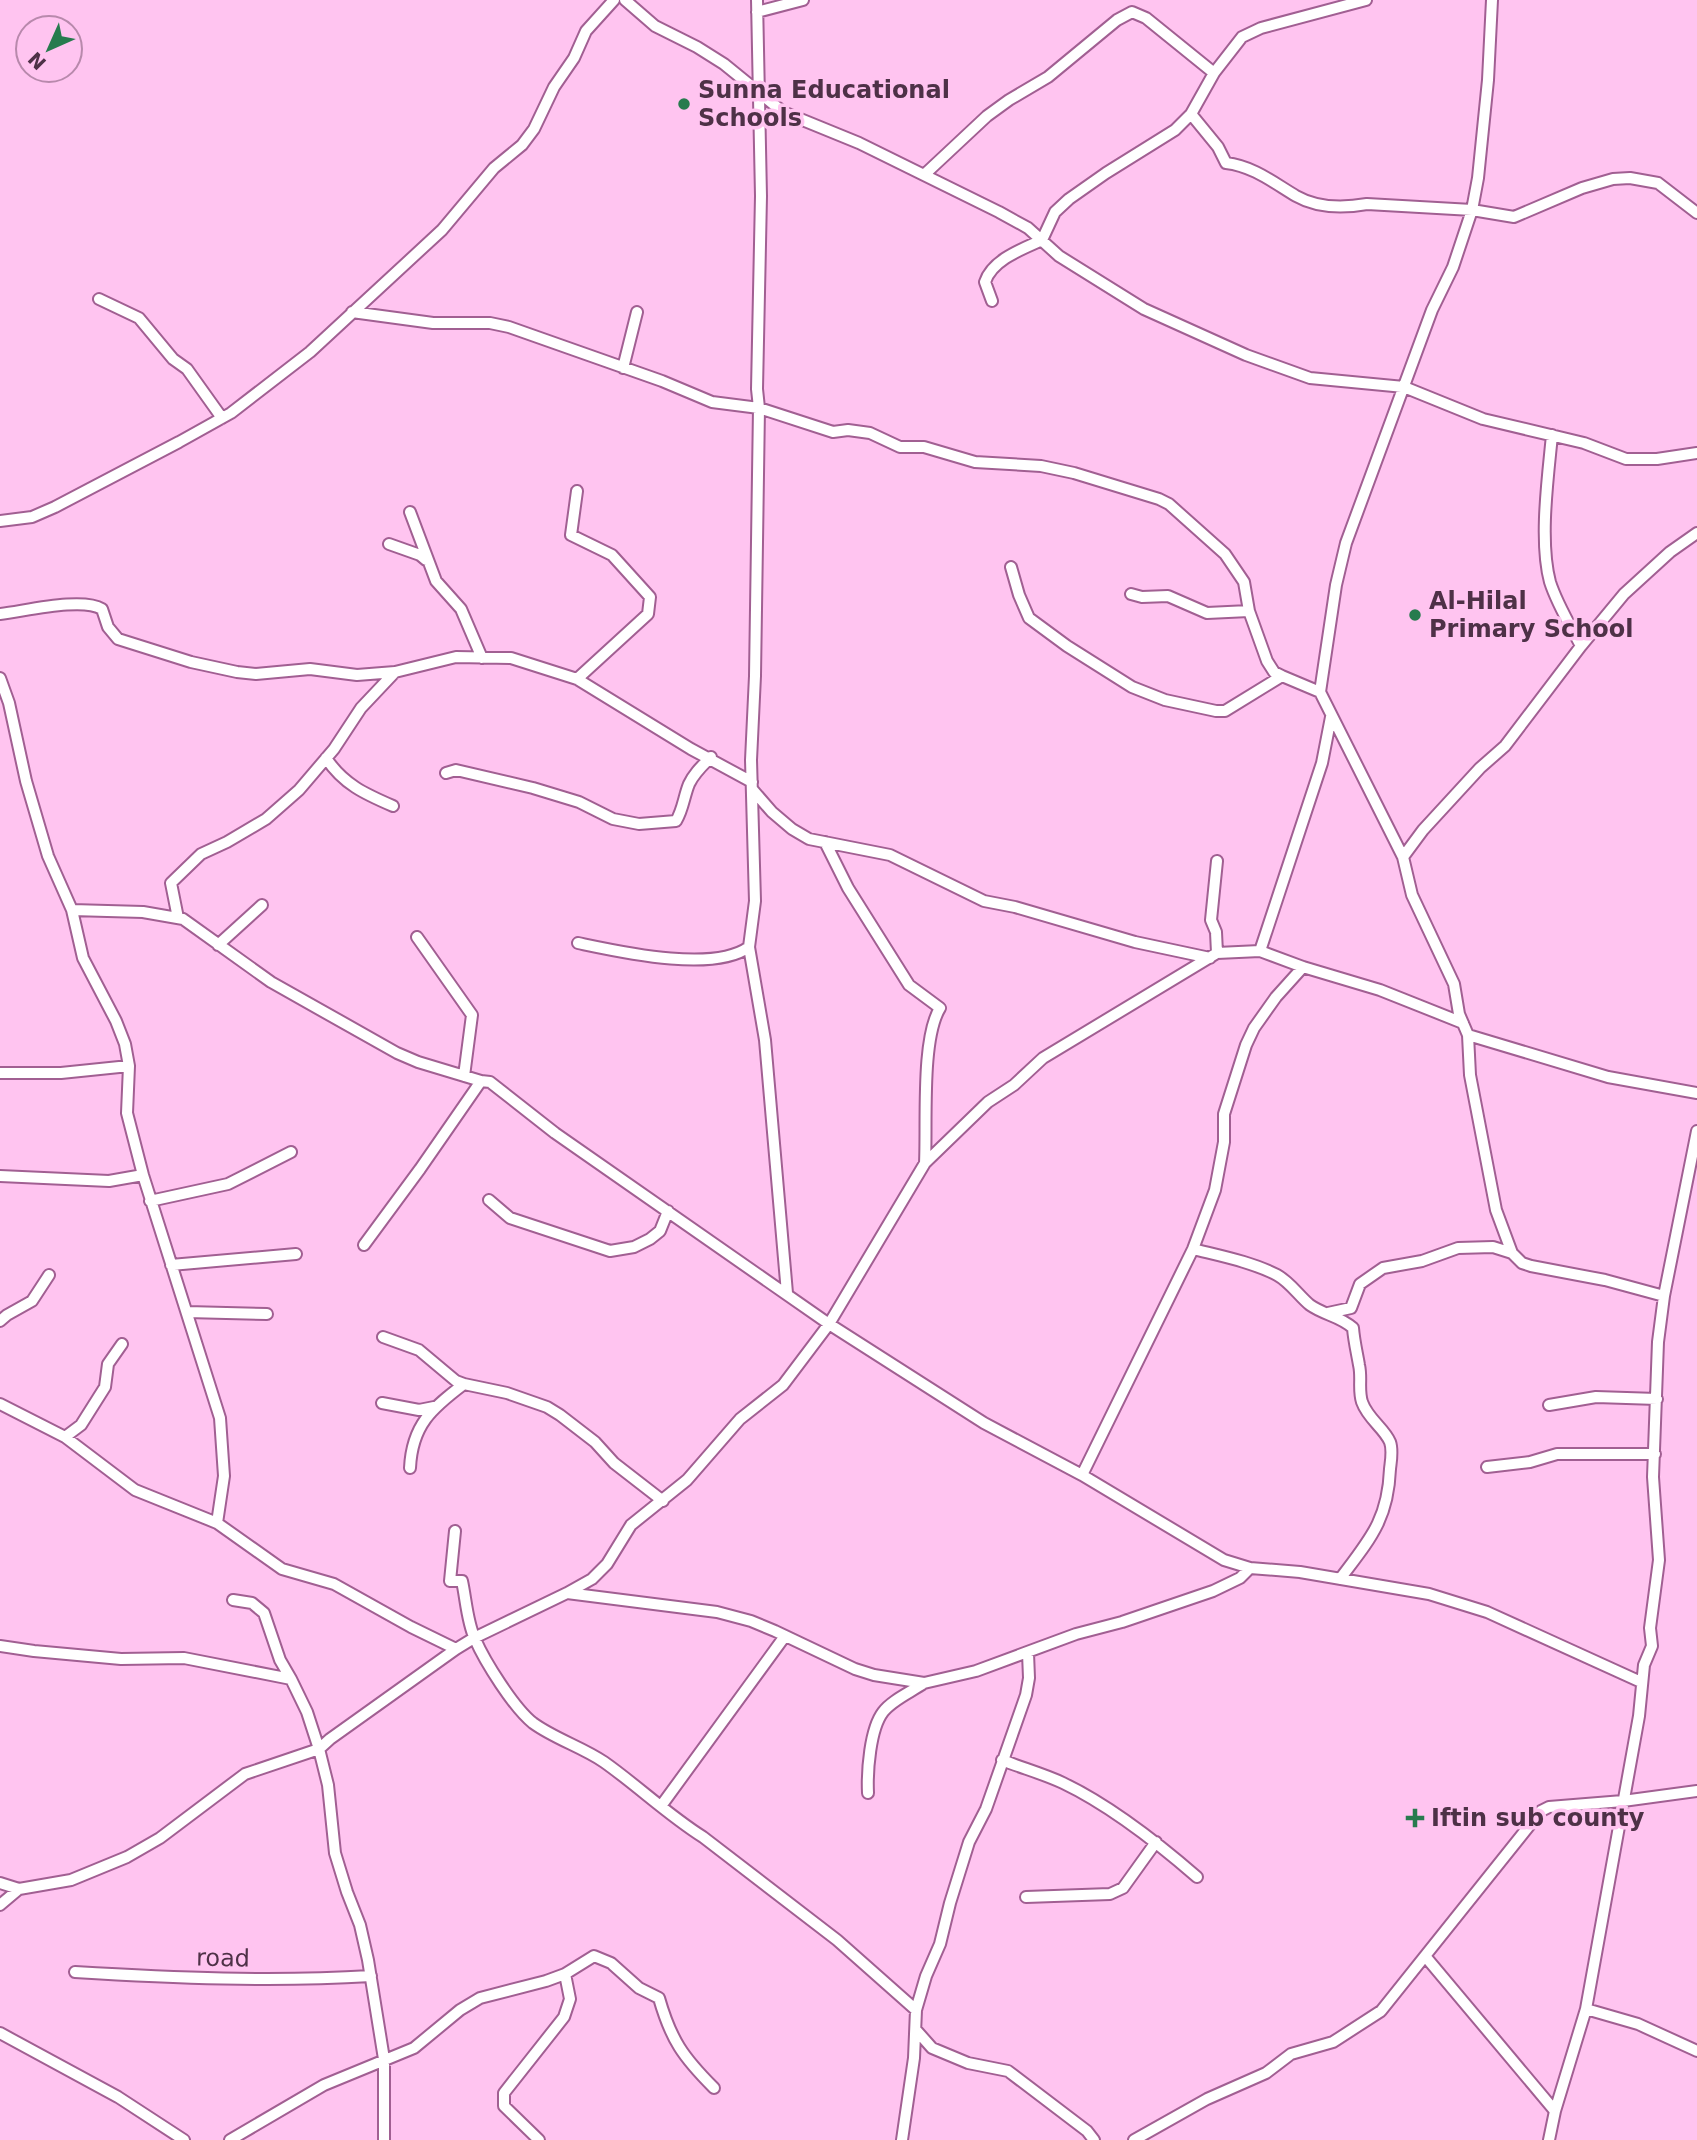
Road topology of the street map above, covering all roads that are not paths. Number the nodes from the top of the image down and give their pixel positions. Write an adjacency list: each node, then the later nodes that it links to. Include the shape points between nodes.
1 (614, 0): 16 (street, via 586,31 529,137 494,168 442,230)
2 (625, 0): 8 (street, via 655,26 724,64)
3 (803, 0): 6 (street)
4 (1366, 0): 7 (street, via 1242,37)
5 (1492, 0): 11 (street, via 1488,80)
6 (757, 6): 8 (street)
7 (1214, 73): 9 (street); 10 (street, via 1146,18 1132,12 1048,77 987,116)
8 (760, 94): 10 (street, via 783,111); 20 (street)
9 (1191, 114): 11 (street, via 1219,147 1226,163 1275,181 1298,197 1333,206); 13 (street, via 1175,130 1069,199 1055,212)
10 (925, 174): 13 (street, via 1028,228)
11 (1472, 210): 12 (street, via 1514,217 1582,188 1630,178 1658,183); 19 (street)
12 (1697, 213)
13 (1042, 240): 15 (street, via 1012,254 988,273 985,282); 19 (street, via 1059,256 1144,309 1246,355 1310,378)
14 (99, 299): 21 (street, via 139,318 187,369)
15 (992, 300)
16 (352, 312): 18 (street, via 433,323 490,323); 21 (street, via 310,352)
17 (637, 312): 18 (street)
18 (623, 368): 20 (street, via 712,402)
19 (1404, 387): 22 (street, via 1483,419); 40 (street, via 1346,543)
20 (759, 408): 32 (street, via 833,432 870,433 900,447 924,447 975,462 1041,466 1147,494 1169,504 1225,554 1244,582); 45 (street)
21 (222, 418): 26 (street, via 55,507 32,517)
22 (1552, 435): 23 (street, via 1626,459); 34 (street, via 1546,550 1550,580)
23 (1697, 453)
24 (577, 491): 39 (street, via 571,535 612,555 650,597 648,614)
25 (410, 512): 29 (street)
26 (0, 521)
27 (1697, 533): 34 (street, via 1624,594)
28 (389, 544): 29 (street)
29 (428, 562): 35 (street, via 436,581 461,609)
30 (1011, 567): 37 (street, via 1029,618 1132,687 1165,700 1225,711)
31 (1131, 594): 32 (street, via 1168,596 1207,612)
32 (1249, 611): 37 (street, via 1267,660)
33 (0, 614): 36 (street, via 94,604 102,609 117,639 221,669 256,674 310,669 357,675)
34 (1581, 646): 48 (street, via 1505,746 1423,830)
35 (482, 658): 36 (street, via 456,657); 39 (street, via 511,659)
36 (395, 672): 43 (street)
37 (1282, 676): 40 (street)
38 (0, 678): 51 (street, via 48,856)
39 (577, 679): 42 (street)
40 (1320, 692): 41 (street)
41 (1331, 718): 48 (street); 57 (street, via 1322,763)
42 (710, 757): 44 (street, via 689,785 676,821 652,824 613,819 579,802 521,784 456,770); 45 (street)
43 (326, 758): 46 (street, via 336,774 359,792); 52 (street, via 266,819 201,855 171,883)
44 (446, 774)
45 (752, 785): 47 (street, via 792,829); 56 (street, via 755,901)
46 (393, 806)
47 (825, 842): 58 (street, via 890,855 985,901 1135,942); 69 (street, via 909,985 940,1008 929,1040)
48 (1403, 857): 60 (street, via 1412,895 1454,984)
49 (1217, 861): 58 (street, via 1211,920 1216,932)
50 (262, 905): 55 (street)
51 (72, 910): 52 (street); 62 (street, via 83,958 116,1021)
52 (178, 918): 55 (street)
53 (417, 937): 64 (street, via 472,1015)
54 (578, 943): 56 (street, via 689,960 721,959)
55 (218, 945): 64 (street, via 271,982 397,1053)
56 (749, 947): 81 (street, via 765,1040)
57 (1260, 951): 58 (street); 59 (street)
58 (1214, 955): 69 (street, via 1043,1058 1014,1086 988,1101)
59 (1303, 967): 60 (street); 76 (street, via 1254,1028 1239,1062 1224,1114 1215,1190)
60 (1463, 1023): 61 (street)
61 (1468, 1035): 66 (street, via 1608,1077); 77 (street, via 1470,1075 1492,1192)
62 (129, 1066): 63 (street); 70 (street, via 127,1112)
63 (0, 1073)
64 (464, 1076): 65 (street)
65 (481, 1081): 74 (street, via 489,1082); 75 (street)
66 (1697, 1093)
67 (1697, 1131): 82 (street)
68 (291, 1152): 73 (street, via 228,1184)
69 (925, 1163): 87 (street)
70 (143, 1175): 71 (street, via 109,1181); 73 (street)
71 (0, 1176)
72 (489, 1200): 74 (street, via 521,1223 610,1251 634,1247 655,1236)
73 (150, 1201): 79 (street)
74 (668, 1211): 81 (street)
75 (364, 1245)
76 (1193, 1249): 85 (street, via 1279,1276); 100 (street)
77 (1512, 1253): 82 (street, via 1531,1266); 85 (street, via 1493,1247 1458,1248 1383,1268 1360,1284 1351,1308)
78 (296, 1254): 79 (street)
79 (171, 1265): 83 (street)
80 (49, 1275): 86 (street, via 32,1301)
81 (787, 1293): 87 (street)
82 (1664, 1296): 91 (street)
83 (187, 1312): 84 (street); 102 (street, via 219,1418 224,1476)
84 (267, 1314)
85 (1325, 1314): 105 (street, via 1343,1319 1353,1328 1363,1404 1388,1438 1391,1452 1388,1499 1381,1520)
86 (0, 1321)
87 (829, 1324): 100 (street, via 984,1423); 101 (street, via 783,1385 740,1419)
88 (383, 1337): 90 (street, via 419,1350)
89 (122, 1344): 96 (street, via 108,1364 105,1387 81,1425)
90 (464, 1384): 95 (street); 101 (street, via 547,1407 596,1442 614,1463)
91 (1657, 1399): 94 (street, via 1596,1396); 97 (street)
92 (383, 1403): 95 (street, via 419,1410)
93 (0, 1404): 96 (street)
94 (1549, 1405)
95 (434, 1407): 99 (street, via 411,1447)
96 (65, 1437): 102 (street, via 135,1490)
97 (1655, 1454): 98 (street, via 1557,1454); 114 (street, via 1659,1560 1652,1646)
98 (1487, 1467)
99 (410, 1468)
100 (1082, 1475): 104 (street, via 1224,1560)
101 (663, 1501): 106 (street, via 631,1525 592,1579)
102 (217, 1523): 111 (street, via 282,1569 334,1584)
103 (455, 1531): 109 (street, via 450,1581 462,1581)
104 (1250, 1568): 105 (street); 112 (street, via 1213,1591)
105 (1340, 1578): 114 (street, via 1429,1594 1487,1612)
106 (567, 1593): 108 (street, via 717,1612); 109 (street)
107 (233, 1600): 113 (street, via 252,1603 264,1614)
108 (785, 1636): 115 (street, via 855,1669); 121 (street)
109 (474, 1638): 111 (street); 121 (street, via 508,1694 533,1722 601,1760)
110 (0, 1646): 113 (street, via 121,1659 184,1658)
111 (456, 1649): 116 (street)
112 (1028, 1653): 115 (street); 117 (street, via 1026,1695)
113 (290, 1679): 116 (street)
114 (1641, 1682): 120 (street)
115 (924, 1683): 119 (street, via 879,1717 867,1774)
116 (319, 1749): 125 (street, via 245,1774 127,1857 71,1880); 131 (street, via 335,1853 360,1925)
117 (1002, 1760): 122 (street, via 1063,1783); 133 (street, via 969,1842)
118 (1697, 1791): 120 (street)
119 (868, 1793)
120 (1623, 1801): 128 (street, via 1541,1811); 132 (street)
121 (661, 1806): 133 (street, via 837,1940)
122 (1156, 1842): 123 (street); 126 (street, via 1123,1888 1110,1894)
123 (1197, 1877)
124 (0, 1884): 125 (street)
125 (19, 1889): 127 (street)
126 (1026, 1897)
127 (0, 1905)
128 (1425, 1956): 139 (street); 146 (street, via 1381,2011 1363,2024 1333,2042 1291,2054 1266,2073 1207,2099)
129 (75, 1972): 131 (street, road, via 196,1979)
130 (565, 1974): 137 (street, via 480,1998 414,2048); 138 (street, via 594,1956 659,1998 666,2023 687,2061); 143 (street, via 570,1999 564,2017 505,2094 504,2106)
131 (371, 1976): 137 (street)
132 (1586, 2009): 136 (street, via 1638,2024); 139 (street)
133 (916, 2010): 134 (street)
134 (916, 2029): 144 (street); 145 (street, via 932,2048 1015,2076)
135 (0, 2033): 140 (street, via 118,2097)
136 (1697, 2052)
137 (384, 2059): 141 (street, via 324,2085); 142 (street)
138 (714, 2088)
139 (1555, 2111): 147 (street)
140 (184, 2140)
141 (230, 2140)
142 (384, 2140)
143 (539, 2140)
144 (902, 2140)
145 (1094, 2140)
146 (1134, 2140)
147 (1549, 2140)

